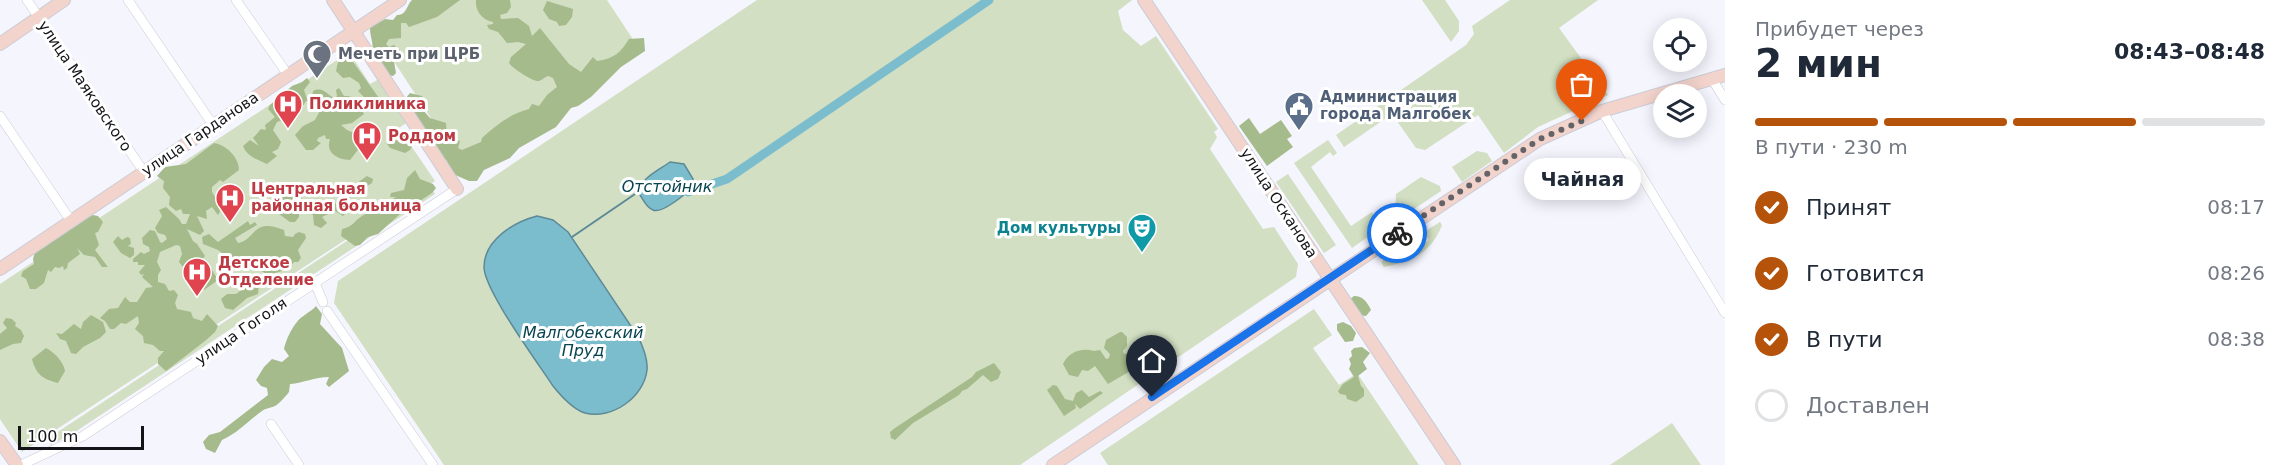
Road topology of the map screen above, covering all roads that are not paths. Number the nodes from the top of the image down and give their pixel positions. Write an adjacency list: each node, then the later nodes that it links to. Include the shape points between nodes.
1 (27, 0): 8 (street, улица Маяковского)
2 (64, 0): 8 (street)
3 (128, 0): 17 (street)
4 (236, 0): 11 (street)
5 (333, 0): 9 (street)
6 (400, 0): 9 (street, улица Гарданова)
7 (1144, 0): 22 (street, улица Осканова)
8 (39, 17): 10 (street); 18 (street, улица Маяковского)
9 (354, 31): 11 (street, улица Гарданова); 19 (street)
10 (0, 44)
11 (288, 75): 17 (street, улица Гарданова)
12 (1725, 75): 13 (street)
13 (1712, 79): 14 (street); 15 (street)
14 (1725, 100)
15 (1602, 111): 22 (street, via 1540,139); 24 (street)
16 (0, 116): 20 (street)
17 (213, 125): 18 (street, улица Гарданова)
18 (144, 172): 20 (street, улица Гарданова)
19 (457, 189): 23 (street, улица Гоголя)
20 (71, 221): 21 (street, улица Гарданова)
21 (0, 269)
22 (1328, 279): 30 (street); 31 (street, улица Осканова)
23 (315, 283): 27 (street, улица Гоголя, via 83,436); 29 (street, via 325,307)
24 (1725, 313)
25 (271, 424): 28 (street)
26 (0, 441): 27 (street)
27 (19, 465)
28 (299, 465)
29 (433, 465)
30 (1053, 465)
31 (1454, 465)

